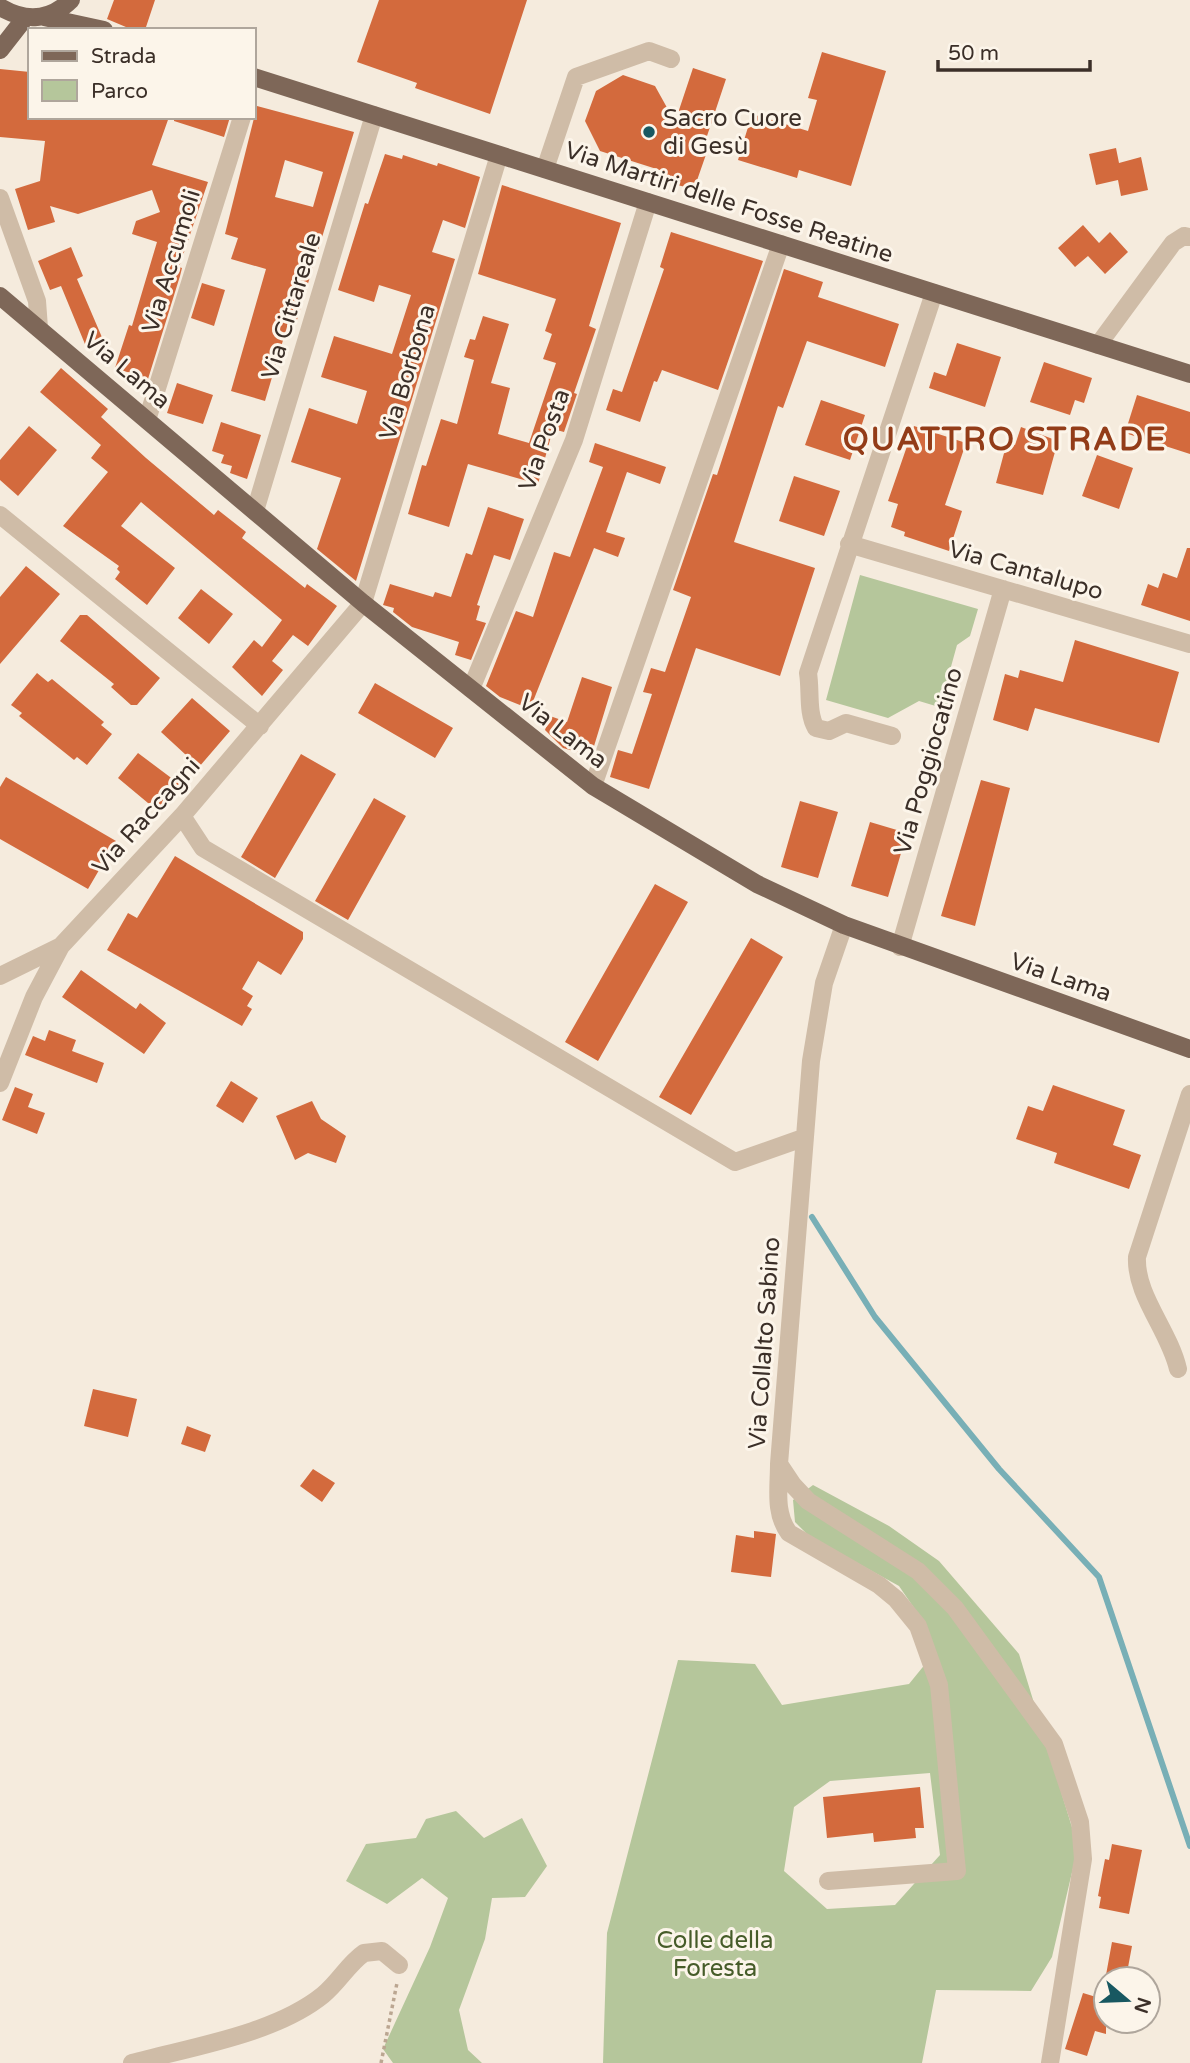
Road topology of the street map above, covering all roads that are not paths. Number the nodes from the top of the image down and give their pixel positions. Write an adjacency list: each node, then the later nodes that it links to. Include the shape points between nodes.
1 (71, 1): 3 (main road); 6 (main road)
2 (0, 7): 4 (main road)
3 (44, 17): 4 (main road); 5 (main road)
4 (25, 18): 7 (main road)
5 (95, 28)
6 (99, 28)
7 (0, 50)
8 (671, 59): 13 (street, via 649,51 576,77)
9 (256, 80): 10 (main road, Via Martiri delle Fosse Reatine)
10 (374, 115): 12 (main road, Via Martiri delle Fosse Reatine); 24 (street, Via Cittareale)
11 (241, 119): 23 (street, Via Accumoli)
12 (499, 155): 13 (main road, Via Martiri delle Fosse Reatine); 28 (street, Via Borbona)
13 (545, 169): 15 (main road, Via Martiri delle Fosse Reatine)
14 (0, 198): 20 (street, via 37,301)
15 (648, 202): 17 (main road, Via Martiri delle Fosse Reatine); 30 (street, Via Posta, via 573,440)
16 (1190, 237): 21 (street, via 1173,243)
17 (780, 244): 18 (main road, Via Martiri delle Fosse Reatine); 33 (street)
18 (934, 293): 21 (main road, Via Martiri delle Fosse Reatine); 26 (street)
19 (0, 296): 20 (main road, Via Lama)
20 (39, 328): 23 (main road, Via Lama)
21 (1098, 345): 22 (main road, Via Martiri delle Fosse Reatine)
22 (1190, 374)
23 (147, 420): 24 (main road, Via Lama)
24 (256, 512): 28 (main road, Via Lama)
25 (0, 515): 31 (street)
26 (849, 544): 27 (street, Via Cantalupo); 32 (street, via 808,673 809,717 816,729 829,731 846,723)
27 (1003, 589): 29 (street, Via Cantalupo); 37 (street, Via Poggiocatino)
28 (363, 603): 30 (main road, Via Lama); 31 (street, Via Raccagni)
29 (1190, 644)
30 (471, 689): 33 (main road, Via Lama)
31 (260, 726): 34 (street, Via Raccagni)
32 (892, 736)
33 (593, 786): 35 (main road, Via Lama, via 757,884)
34 (182, 816): 36 (street, Via Raccagni); 42 (street, via 203,848 735,1163)
35 (844, 925): 37 (main road, Via Lama); 42 (street, Via Collalto Sabino, via 824,983)
36 (61, 946): 38 (street); 40 (street, Via Raccagni, via 34,996)
37 (900, 947): 39 (main road, Via Lama)
38 (0, 976)
39 (1190, 1049)
40 (0, 1083)
41 (1190, 1094): 43 (street, via 1136,1270 1169,1338)
42 (803, 1138): 44 (street, Via Collalto Sabino)
43 (1178, 1369)
44 (779, 1464): 45 (street, via 778,1508 789,1533 896,1599 922,1634 939,1685 957,1871); 48 (street, Via Collalto Sabino, via 808,1501 918,1571 955,1608 1054,1744 1080,1822 1083,1859)
45 (828, 1881)
46 (399, 1965): 47 (street, via 382,1951 364,1953 323,1995 296,2012 265,2026)
47 (132, 2063)
48 (1050, 2063)

